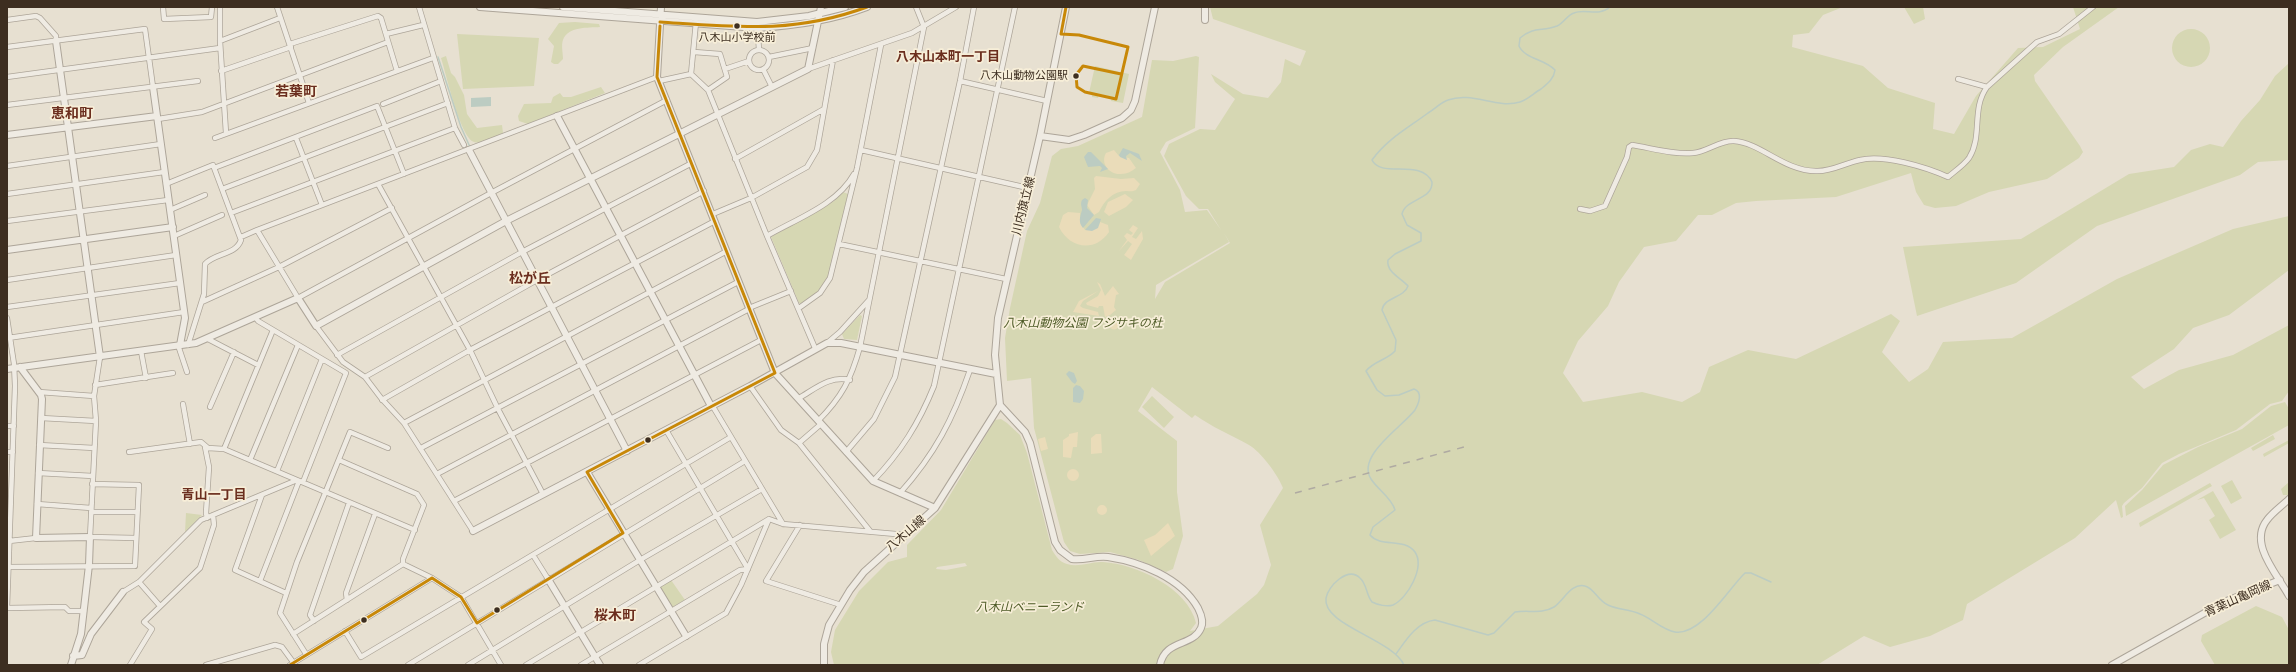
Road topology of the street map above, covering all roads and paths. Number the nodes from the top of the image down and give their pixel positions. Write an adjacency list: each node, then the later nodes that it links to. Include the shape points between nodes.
1 (162, 7): 2 (street, via 164,19 211,17)
2 (212, 7)
3 (221, 7): 30 (street)
4 (277, 7): 20 (street)
5 (419, 7): 25 (street)
6 (480, 7): 21 (street)
7 (563, 7): 21 (street)
8 (661, 7): 21 (street)
9 (846, 7): 19 (street)
10 (867, 7): 19 (street)
11 (916, 7): 27 (street)
12 (956, 7): 27 (street)
13 (974, 7): 57 (street)
14 (1015, 7): 62 (street)
15 (1066, 7): 65 (street, 川内旗立線)
16 (1155, 7): 81 (street, via 1131,110 1122,118 1075,139 1063,140)
17 (1204, 7): 23 (street)
18 (2093, 7): 60 (street, via 2059,34 2037,42)
19 (820, 14): 26 (street); 36 (street)
20 (280, 18): 30 (street); 33 (street)
21 (660, 18): 24 (street); 53 (street)
22 (7, 20): 29 (street, via 36,16 56,36)
23 (1205, 20)
24 (696, 21): 26 (street); 38 (street)
25 (423, 25): 28 (street); 40 (street)
26 (757, 25): 37 (street)
27 (924, 27): 32 (street); 91 (street)
28 (386, 34): 31 (street); 33 (street, via 378,16)
29 (56, 41): 34 (street); 41 (street, via 145,29); 47 (street)
30 (220, 41): 35 (street)
31 (388, 42): 49 (street); 51 (street)
32 (881, 45): 42 (street); 88 (street)
33 (290, 46): 48 (street); 51 (street)
34 (7, 47)
35 (220, 48): 41 (street); 48 (street)
36 (813, 48): 39 (street); 46 (street)
37 (759, 49): 39 (street, via 766,52); 43 (street, via 752,53)
38 (694, 52): 44 (street, via 720,54); 50 (street)
39 (769, 57): 45 (street, via 769,63)
40 (433, 58): 49 (street); 56 (street)
41 (149, 59): 47 (street); 58 (street)
42 (833, 60): 46 (street); 71 (street)
43 (749, 61): 44 (street); 45 (street, via 754,68)
44 (725, 69): 61 (street, via 727,77)
45 (763, 69): 59 (street)
46 (808, 69): 59 (street)
47 (60, 70): 52 (street); 63 (street)
48 (221, 71): 66 (street)
49 (397, 71): 67 (street)
50 (691, 74): 53 (street); 61 (street)
51 (299, 75): 66 (street); 67 (street)
52 (7, 77)
53 (658, 79): 64 (street); 73 (street)
54 (1958, 79): 60 (street)
55 (198, 81): 58 (street)
56 (441, 81): 68 (street); 69 (street)
57 (960, 81): 62 (street); 97 (street)
58 (153, 87): 63 (street); 74 (street)
59 (772, 87): 72 (street)
60 (1987, 87): 117 (street, via 1979,100 1972,151 1968,159 1948,177 1935,171 1878,158 1860,160 1831,170 1801,170 1752,146 1732,141 1693,153 1632,145 1606,206 1590,211)
61 (708, 90): 72 (street)
62 (997, 91): 65 (street); 100 (street)
63 (64, 98): 70 (street); 75 (street)
64 (667, 100): 79 (street); 86 (street)
65 (1048, 101): 81 (street, 川内旗立線)
66 (224, 103): 74 (street, via 202,112); 78 (street)
67 (309, 103): 78 (street)
68 (448, 103): 76 (street); 77 (street)
69 (383, 104)
70 (7, 105)
71 (824, 109): 92 (street); 112 (street, via 817,150 810,163)
72 (717, 115): 79 (street); 92 (street)
73 (557, 116): 85 (street); 86 (street)
74 (158, 118): 75 (street); 84 (street)
75 (68, 127): 80 (street); 89 (street)
76 (385, 127): 83 (street, via 376,106); 87 (street); 90 (street)
77 (456, 128): 85 (street); 87 (street)
78 (226, 133): 82 (street)
79 (681, 134): 93 (street); 101 (street)
80 (7, 135)
81 (1040, 136): 106 (street, 川内旗立線)
82 (215, 138)
83 (296, 138): 90 (street); 95 (street)
84 (161, 144): 89 (street); 98 (street)
85 (466, 147): 99 (street); 109 (street)
86 (575, 149): 101 (street); 109 (street)
87 (395, 150): 99 (street); 102 (street)
88 (861, 150): 91 (street); 96 (street)
89 (73, 156): 94 (street); 103 (street)
90 (304, 158): 102 (street); 107 (street)
91 (898, 158): 97 (street); 137 (street)
92 (735, 159): 112 (street)
93 (692, 163): 108 (street); 116 (street)
94 (7, 166)
95 (214, 168): 104 (street, via 213,165); 107 (street)
96 (857, 168): 129 (street, via 849,182 834,197); 133 (street)
97 (941, 169): 100 (street); 140 (street)
98 (164, 172): 103 (street); 104 (street)
99 (404, 174): 105 (street)
100 (979, 177): 106 (street); 144 (street)
101 (590, 179): 116 (street); 124 (street)
102 (312, 181): 114 (street); 120 (street)
103 (77, 184): 110 (street); 119 (street)
104 (166, 184): 113 (street)
105 (378, 184): 114 (street); 115 (street)
106 (1028, 188): 145 (street, 川内旗立線)
107 (222, 189): 120 (street)
108 (704, 192): 122 (street); 128 (street)
109 (491, 193): 124 (street); 131 (street)
110 (7, 194)
111 (205, 195): 118 (street)
112 (751, 198): 122 (street); 129 (street)
113 (168, 200): 118 (street); 119 (street)
114 (322, 205): 126 (street)
115 (392, 208): 131 (street); 143 (street)
116 (606, 208): 128 (street); 136 (street)
117 (1580, 209)
118 (170, 210): 125 (street)
119 (80, 211): 123 (street); 132 (street)
120 (231, 213): 130 (street)
121 (222, 214): 127 (street)
122 (714, 217): 135 (street); 139 (street)
123 (7, 221)
124 (506, 221): 136 (street); 141 (street)
125 (173, 227): 127 (street); 132 (street)
126 (257, 230): 130 (street); 143 (street)
127 (174, 236): 138 (street)
128 (620, 236): 139 (street); 147 (street)
129 (766, 236): 150 (street)
130 (241, 237): 156 (street, via 240,246 236,249 209,259 205,264)
131 (408, 238): 141 (street); 153 (street)
132 (84, 240): 134 (street); 142 (street)
133 (839, 244): 137 (street); 159 (street, via 827,285)
134 (7, 250)
135 (727, 251): 148 (street); 151 (street)
136 (522, 252): 147 (street); 154 (street)
137 (878, 253): 140 (street); 155 (street)
138 (176, 255): 142 (street); 149 (street)
139 (634, 262): 151 (street); 157 (street)
140 (920, 262): 144 (street); 184 (street)
141 (423, 267): 154 (street); 167 (street)
142 (89, 268): 146 (street); 152 (street)
143 (279, 268): 153 (street); 156 (street)
144 (959, 270): 145 (street); 188 (street)
145 (1006, 279): 196 (street, 川内旗立線, via 996,336)
146 (7, 280)
147 (537, 280): 157 (street); 165 (street)
148 (738, 282): 160 (street); 164 (street)
149 (180, 283): 152 (street); 161 (street)
150 (791, 291): 159 (street); 160 (street)
151 (649, 292): 164 (street); 169 (street)
152 (92, 295): 158 (street); 166 (street)
153 (298, 298): 162 (street); 167 (street)
154 (439, 298): 165 (street); 183 (street)
155 (869, 299): 173 (street); 178 (street)
156 (202, 302): 176 (street)
157 (550, 307): 169 (street); 180 (street)
158 (7, 308)
159 (799, 308): 179 (street)
160 (749, 309): 172 (street); 177 (street)
161 (184, 312): 166 (street); 175 (street, via 185,326)
162 (255, 317): 168 (street); 171 (street)
163 (7, 318): 170 (street)
164 (665, 320): 177 (street); 187 (street)
165 (456, 325): 180 (street); 198 (street)
166 (96, 326): 170 (street); 185 (street)
167 (316, 326): 183 (street)
168 (273, 330): 174 (street); 189 (street)
169 (566, 336): 187 (street); 200 (street)
170 (8, 338): 190 (street)
171 (208, 338): 176 (street); 182 (street)
172 (761, 340): 194 (street); 197 (street)
173 (827, 343): 178 (street); 179 (street)
174 (298, 344): 186 (street); 237 (street)
175 (179, 345): 176 (street); 181 (street); 193 (street)
176 (188, 345)
177 (678, 346): 197 (street); 204 (street)
178 (860, 347): 184 (street); 201 (street)
179 (815, 348): 194 (street)
180 (470, 350): 200 (street); 208 (street)
181 (141, 351): 185 (street); 199 (street)
182 (234, 352): 189 (street); 212 (street)
183 (337, 355): 198 (street)
184 (901, 355): 188 (street); 236 (street, via 896,376 883,405)
185 (100, 357): 190 (street); 202 (street)
186 (322, 358): 242 (street); 249 (street, via 346,373)
187 (581, 364): 204 (street); 213 (street)
188 (939, 364): 192 (street); 248 (street, via 934,386 916,425 893,459)
189 (258, 365): 231 (street)
190 (17, 368): 191 (street); 205 (street); 220 (street)
191 (7, 369)
192 (970, 370): 196 (street); 254 (street, via 947,429 927,461)
193 (186, 372)
194 (775, 372): 203 (street); 207 (street)
195 (173, 373): 199 (street)
196 (996, 374): 210 (street, 川内旗立線)
197 (693, 375): 211 (street); 215 (street)
198 (365, 377): 208 (street)
199 (146, 378): 202 (street)
200 (484, 379): 213 (street); 218 (street)
201 (850, 380): 207 (street, via 839,377 829,380); 217 (street)
202 (95, 385): 206 (street)
203 (750, 386): 211 (street); 224 (street, via 781,430)
204 (595, 391): 215 (street); 222 (street)
205 (39, 392): 206 (street); 214 (street, via 42,399)
206 (94, 396): 216 (street)
207 (798, 398): 217 (street)
208 (382, 400): 218 (street)
209 (183, 404): 225 (street)
210 (1000, 405): 261 (street, 八木山線); 328 (street, via 1025,432 1030,443 1052,532 1060,550 1072,559 1106,557 1149,569 1177,584 1194,600 1202,619 1201,628 1193,637 1170,648 1161,658)
211 (712, 406): 221 (street); 223 (street)
212 (210, 407)
213 (498, 409): 222 (street); 230 (street)
214 (41, 418): 216 (street); 226 (street)
215 (610, 419): 232 (street); 240 (street)
216 (96, 421): 228 (street)
217 (819, 422): 224 (street); 236 (street)
218 (404, 423): 230 (street)
219 (7, 426): 220 (street)
220 (14, 426): 234 (street)
221 (666, 430): 232 (street); 241 (street)
222 (511, 435): 240 (street); 245 (street)
223 (731, 437): 239 (street); 241 (street)
224 (799, 443): 274 (street)
225 (190, 444): 227 (street, via 201,442); 235 (street)
226 (39, 446): 228 (street); 244 (street)
227 (205, 446): 231 (street); 268 (street, via 209,467)
228 (94, 448): 246 (street)
229 (388, 448): 238 (street, via 350,432)
230 (421, 448): 245 (street)
231 (224, 449): 237 (street)
232 (627, 451): 243 (street)
233 (7, 452): 234 (street)
234 (13, 452): 247 (street)
235 (129, 452)
236 (846, 452): 248 (street)
237 (250, 460): 242 (street)
238 (339, 460): 253 (street); 272 (street, via 417,494 424,504)
239 (745, 461): 251 (street); 252 (street)
240 (527, 463): 255 (street); 258 (street)
241 (686, 464): 251 (street); 262 (street)
242 (277, 471): 249 (street)
243 (587, 472): 255 (street); 262 (street)
244 (38, 473): 246 (street); 260 (street)
245 (437, 474): 258 (street)
246 (93, 476): 250 (street)
247 (10, 480): 280 (street)
248 (873, 480): 254 (street)
249 (300, 481): 253 (street); 256 (street); 292 (street)
250 (92, 484): 263 (street); 264 (street, via 139,485)
251 (699, 488): 267 (street); 275 (street)
252 (762, 489): 267 (street); 270 (street)
253 (326, 492): 259 (street); 296 (street)
254 (900, 493): 261 (street)
255 (543, 494): 273 (street)
256 (262, 495): 266 (street); 292 (street, via 235,570)
257 (2289, 499): 291 (street, 青葉山亀岡線, via 2267,520 2261,534 2263,550)
258 (454, 501): 273 (street)
259 (349, 503): 265 (street); 306 (street, via 310,615)
260 (38, 504): 263 (street); 278 (street)
261 (935, 508): 276 (street, 八木山線)
262 (610, 509): 275 (street); 282 (street)
263 (91, 510): 264 (street); 277 (street)
264 (137, 512): 279 (street)
265 (375, 514): 272 (street); 299 (street, via 346,593)
266 (213, 515): 268 (street); 301 (street, via 214,525 200,568)
267 (715, 516): 281 (street); 283 (street)
268 (207, 518): 293 (street, via 201,520)
269 (769, 519): 270 (street); 281 (street); 287 (street)
270 (783, 524): 271 (street)
271 (800, 526): 274 (street); 300 (street, via 766,581)
272 (415, 530): 284 (street)
273 (473, 531)
274 (870, 531): 276 (street)
275 (623, 533): 283 (street); 289 (street)
276 (906, 535): 300 (street, 八木山線, via 864,572)
277 (90, 537): 278 (street); 279 (street); 285 (street)
278 (36, 538): 280 (street)
279 (136, 538): 285 (street, via 135,566)
280 (8, 541): 286 (street)
281 (731, 542): 287 (street); 294 (street)
282 (533, 555): 289 (street); 298 (street)
283 (640, 560): 294 (street); 302 (street)
284 (403, 564): 288 (street); 299 (street)
285 (89, 565): 286 (street); 304 (street)
286 (8, 567): 290 (street)
287 (748, 569): 305 (street, via 740,570); 311 (street, via 726,613)
288 (432, 578): 298 (street); 308 (street)
289 (548, 579): 302 (street); 307 (street)
290 (7, 580): 303 (street)
291 (2280, 580): 297 (street); 329 (street, 青葉山亀岡線, via 2224,602)
292 (260, 581): 296 (street)
293 (139, 582): 295 (street); 301 (street)
294 (656, 586): 305 (street); 309 (street)
295 (123, 592): 314 (street, via 91,634 82,655)
296 (286, 593): 310 (street, via 280,613)
297 (2289, 596)
298 (461, 597): 307 (street); 308 (street, via 361,657)
299 (347, 600): 306 (street)
300 (841, 605): 327 (street, 八木山線, via 826,634)
301 (160, 606): 318 (street, via 144,622 152,628)
302 (564, 606): 309 (street); 312 (street)
303 (7, 608): 304 (street, via 65,607 69,611)
304 (84, 611): 314 (street, via 82,634)
305 (670, 612): 311 (street); 315 (street)
306 (314, 621): 310 (street)
307 (476, 623): 312 (street); 320 (street)
308 (345, 631): 313 (street)
309 (580, 632): 315 (street); 323 (street)
310 (293, 634): 313 (street)
311 (686, 636): 326 (street)
312 (493, 651): 321 (street); 322 (street)
313 (306, 654): 316 (street)
314 (73, 656): 317 (street)
315 (595, 657): 324 (street); 325 (street)
316 (291, 664): 319 (street, via 282,647 275,645)
317 (71, 665)
318 (130, 665)
319 (206, 665)
320 (408, 665)
321 (468, 665)
322 (502, 665)
323 (526, 665)
324 (581, 665)
325 (600, 665)
326 (639, 665)
327 (824, 665)
328 (1160, 665)
329 (2112, 665)

